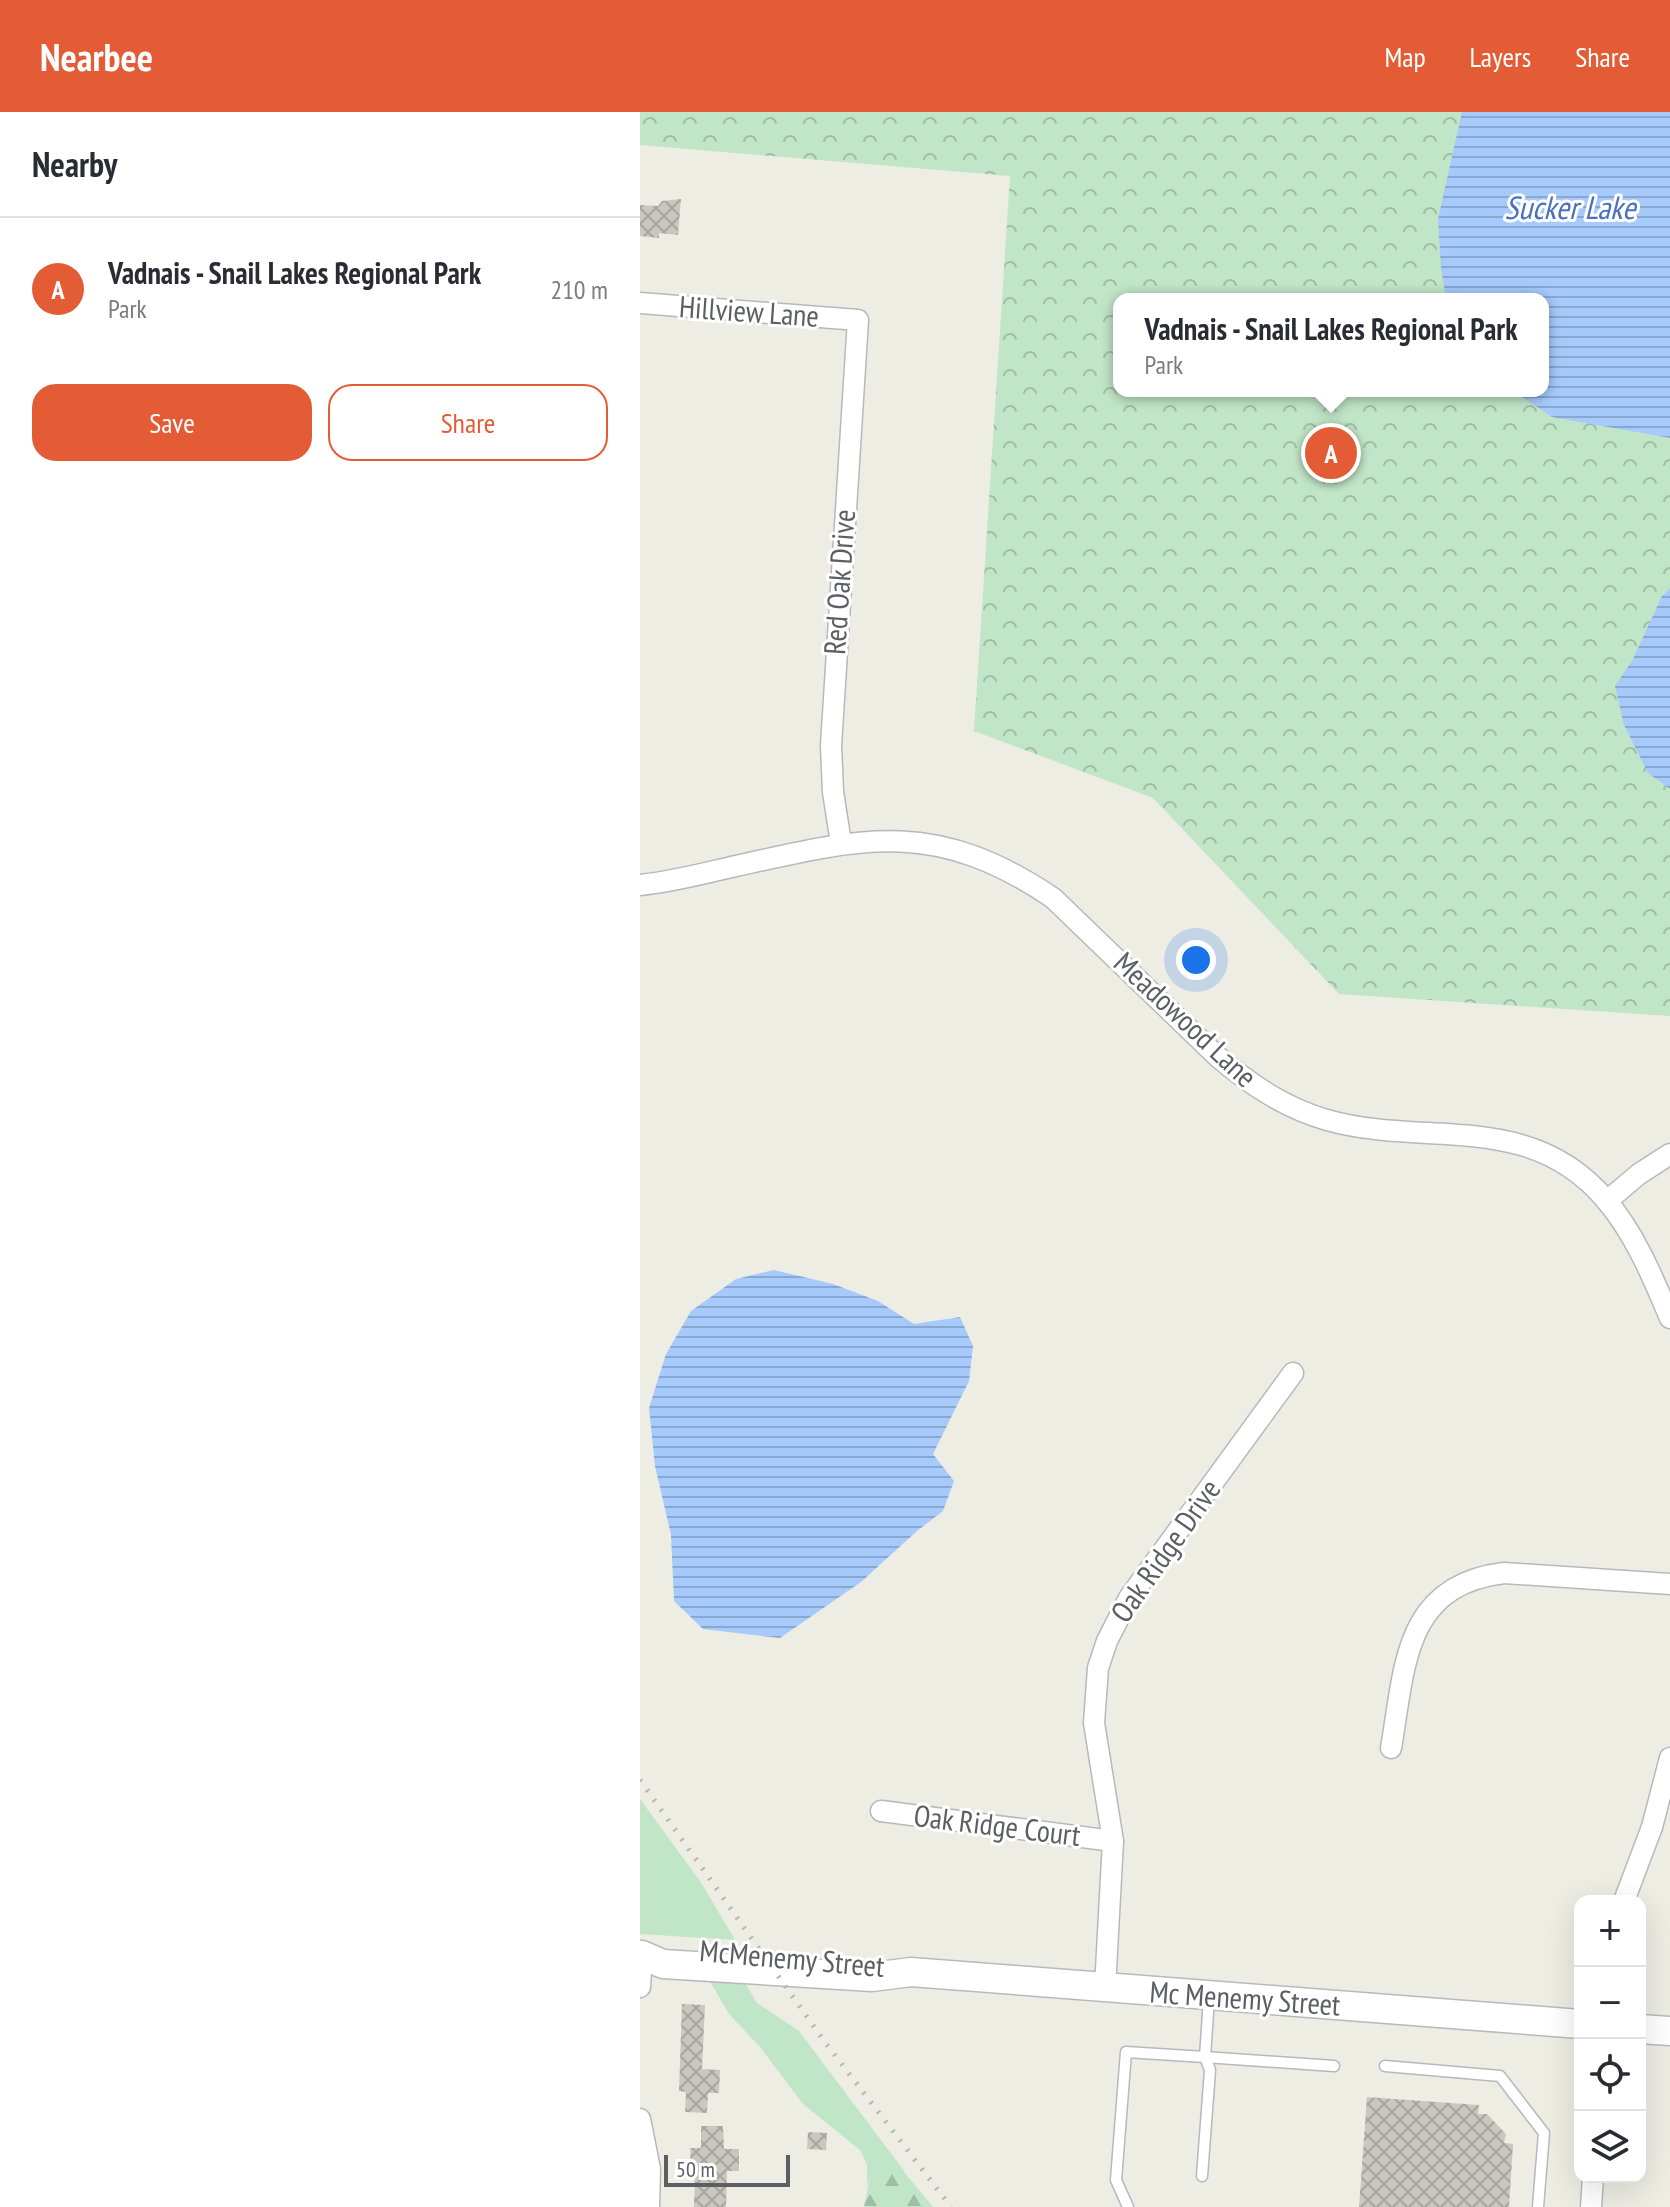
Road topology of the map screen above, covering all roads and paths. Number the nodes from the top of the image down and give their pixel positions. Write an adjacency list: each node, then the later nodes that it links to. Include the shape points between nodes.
1 (640, 303): 2 (street, Hillview Lane)
2 (858, 320): 3 (street, Red Oak Drive, via 832,719 833,792)
3 (841, 843): 4 (street, Meadowood Lane); 6 (street, Meadowood Lane, via 939,846 1025,879 1079,920 1242,1078 1298,1110 1362,1127 1504,1139 1557,1160)
4 (640, 885)
5 (1670, 1154): 6 (street)
6 (1607, 1201): 7 (street, Meadowood Lane, via 1630,1235)
7 (1670, 1318)
8 (1293, 1373): 13 (street, Oak Ridge Drive, via 1129,1598 1107,1641 1098,1668 1094,1723)
9 (1670, 1584): 10 (street, via 1504,1573 1463,1582 1432,1606 1411,1640)
10 (1391, 1748)
11 (1670, 1758): 14 (street)
12 (881, 1811): 13 (street, Oak Ridge Court)
13 (1113, 1841): 18 (street, Oak Ridge Drive)
14 (1626, 1895)
15 (641, 1954): 16 (street, McMenemy Street, via 663,1964 872,1977); 17 (street)
16 (911, 1972): 18 (street, Mc Menemy Street)
17 (640, 1987)
18 (1105, 1988): 19 (street, Mc Menemy Street)
19 (1210, 1996): 20 (street, Mc Menemy Street); 23 (lane)
20 (1574, 2024)
21 (1646, 2029): 22 (street)
22 (1670, 2031)
23 (1205, 2057): 24 (lane); 27 (lane, via 1210,2070); 30 (lane, via 1126,2052 1116,2180)
24 (1334, 2066)
25 (1385, 2066): 31 (lane, via 1500,2076 1544,2133)
26 (640, 2119): 29 (street, via 650,2169)
27 (1202, 2176)
28 (1593, 2183): 32 (street)
29 (649, 2207)
30 (1128, 2207)
31 (1538, 2207)
32 (1591, 2207)

